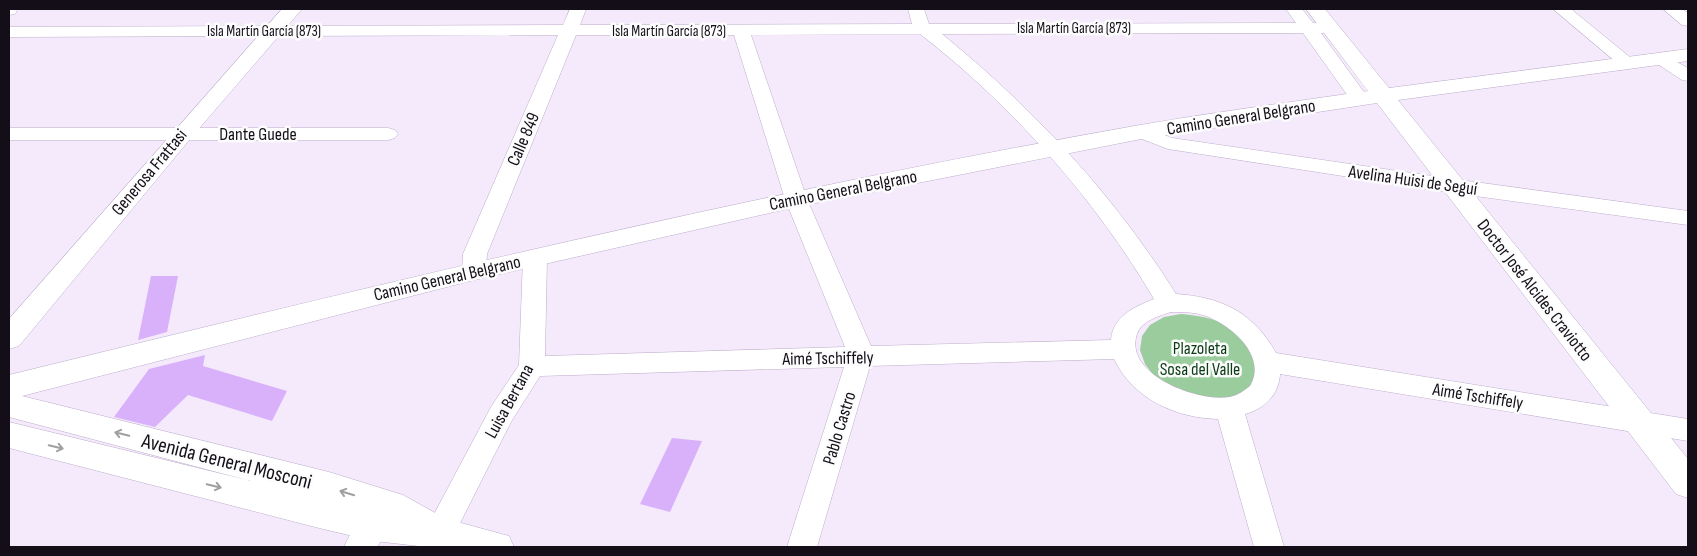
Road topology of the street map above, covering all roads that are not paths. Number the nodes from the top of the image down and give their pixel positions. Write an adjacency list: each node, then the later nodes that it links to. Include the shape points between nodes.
1 (292, 9): 10 (main road, Generosa Frattasi)
2 (578, 9): 11 (street, Calle 849)
3 (916, 9): 9 (street)
4 (1294, 9): 7 (street)
5 (1561, 9): 16 (street)
6 (1671, 9): 8 (street)
7 (1311, 18): 9 (street, Isla Martín García (873)); 18 (street); 18 (main road, Doctor José Alcides Craviotto, via 1329,28)
8 (1688, 21)
9 (923, 28): 12 (street, Isla Martín García (873)); 23 (street)
10 (272, 31): 11 (street, Isla Martín García (873)); 13 (street, Isla Martín García (873)); 21 (main road, Generosa Frattasi)
11 (569, 31): 12 (street, Isla Martín García (873)); 28 (street, Calle 849, via 475,254)
12 (741, 31): 25 (street)
13 (9, 32)
14 (1688, 56): 15 (main road, Camino General Belgrano)
15 (1662, 59): 16 (main road, Camino General Belgrano); 17 (street)
16 (1628, 63): 18 (main road, Camino General Belgrano)
17 (1688, 76)
18 (1372, 97): 19 (main road, Camino General Belgrano); 24 (main road, Doctor José Alcides Craviotto)
19 (1141, 132): 23 (main road, Camino General Belgrano); 24 (street, Avelina Huisi de Seguí, via 1168,143)
20 (9, 134): 21 (street, Dante Guede)
21 (182, 134): 22 (street, Dante Guede); 30 (main road, Generosa Frattasi)
22 (388, 134)
23 (1054, 148): 25 (main road, Camino General Belgrano); 29 (street, via 1148,267)
24 (1453, 186): 26 (street, Avelina Huisi de Seguí); 38 (main road, Doctor José Alcides Craviotto)
25 (796, 199): 27 (main road, Camino General Belgrano); 32 (street, via 855,338)
26 (1688, 218)
27 (536, 258): 28 (main road, Camino General Belgrano); 34 (street, Luisa Bertana)
28 (474, 271): 35 (main road, Camino General Belgrano)
29 (1170, 303): 31 (street, via 1149,308 1133,317 1124,332); 33 (street, via 1211,308 1232,318 1249,330 1262,346)
30 (9, 338)
31 (1123, 349): 32 (street, Aimé Tschiffely); 37 (street, via 1130,366 1142,381 1160,395 1190,406)
32 (859, 358): 34 (street, Aimé Tschiffely); 45 (street, Pablo Castro)
33 (1268, 362): 37 (street, via 1269,375 1265,387 1244,404); 38 (street, Aimé Tschiffely)
34 (532, 366): 43 (street, Luisa Bertana, via 501,415)
35 (9, 387)
36 (9, 405): 42 (main road, Avenida General Mosconi, one-way to 36, via 329,487)
37 (1228, 408): 46 (street)
38 (1638, 421): 39 (street, Aimé Tschiffely); 41 (main road, Doctor José Alcides Craviotto)
39 (1688, 430)
40 (9, 435): 42 (main road, Avenida General Mosconi, one-way to 42)
41 (1688, 484)
42 (375, 526): 43 (main road, Avenida General Mosconi)
43 (439, 533): 44 (main road, Avenida General Mosconi)
44 (496, 547)
45 (802, 547)
46 (1269, 547)

